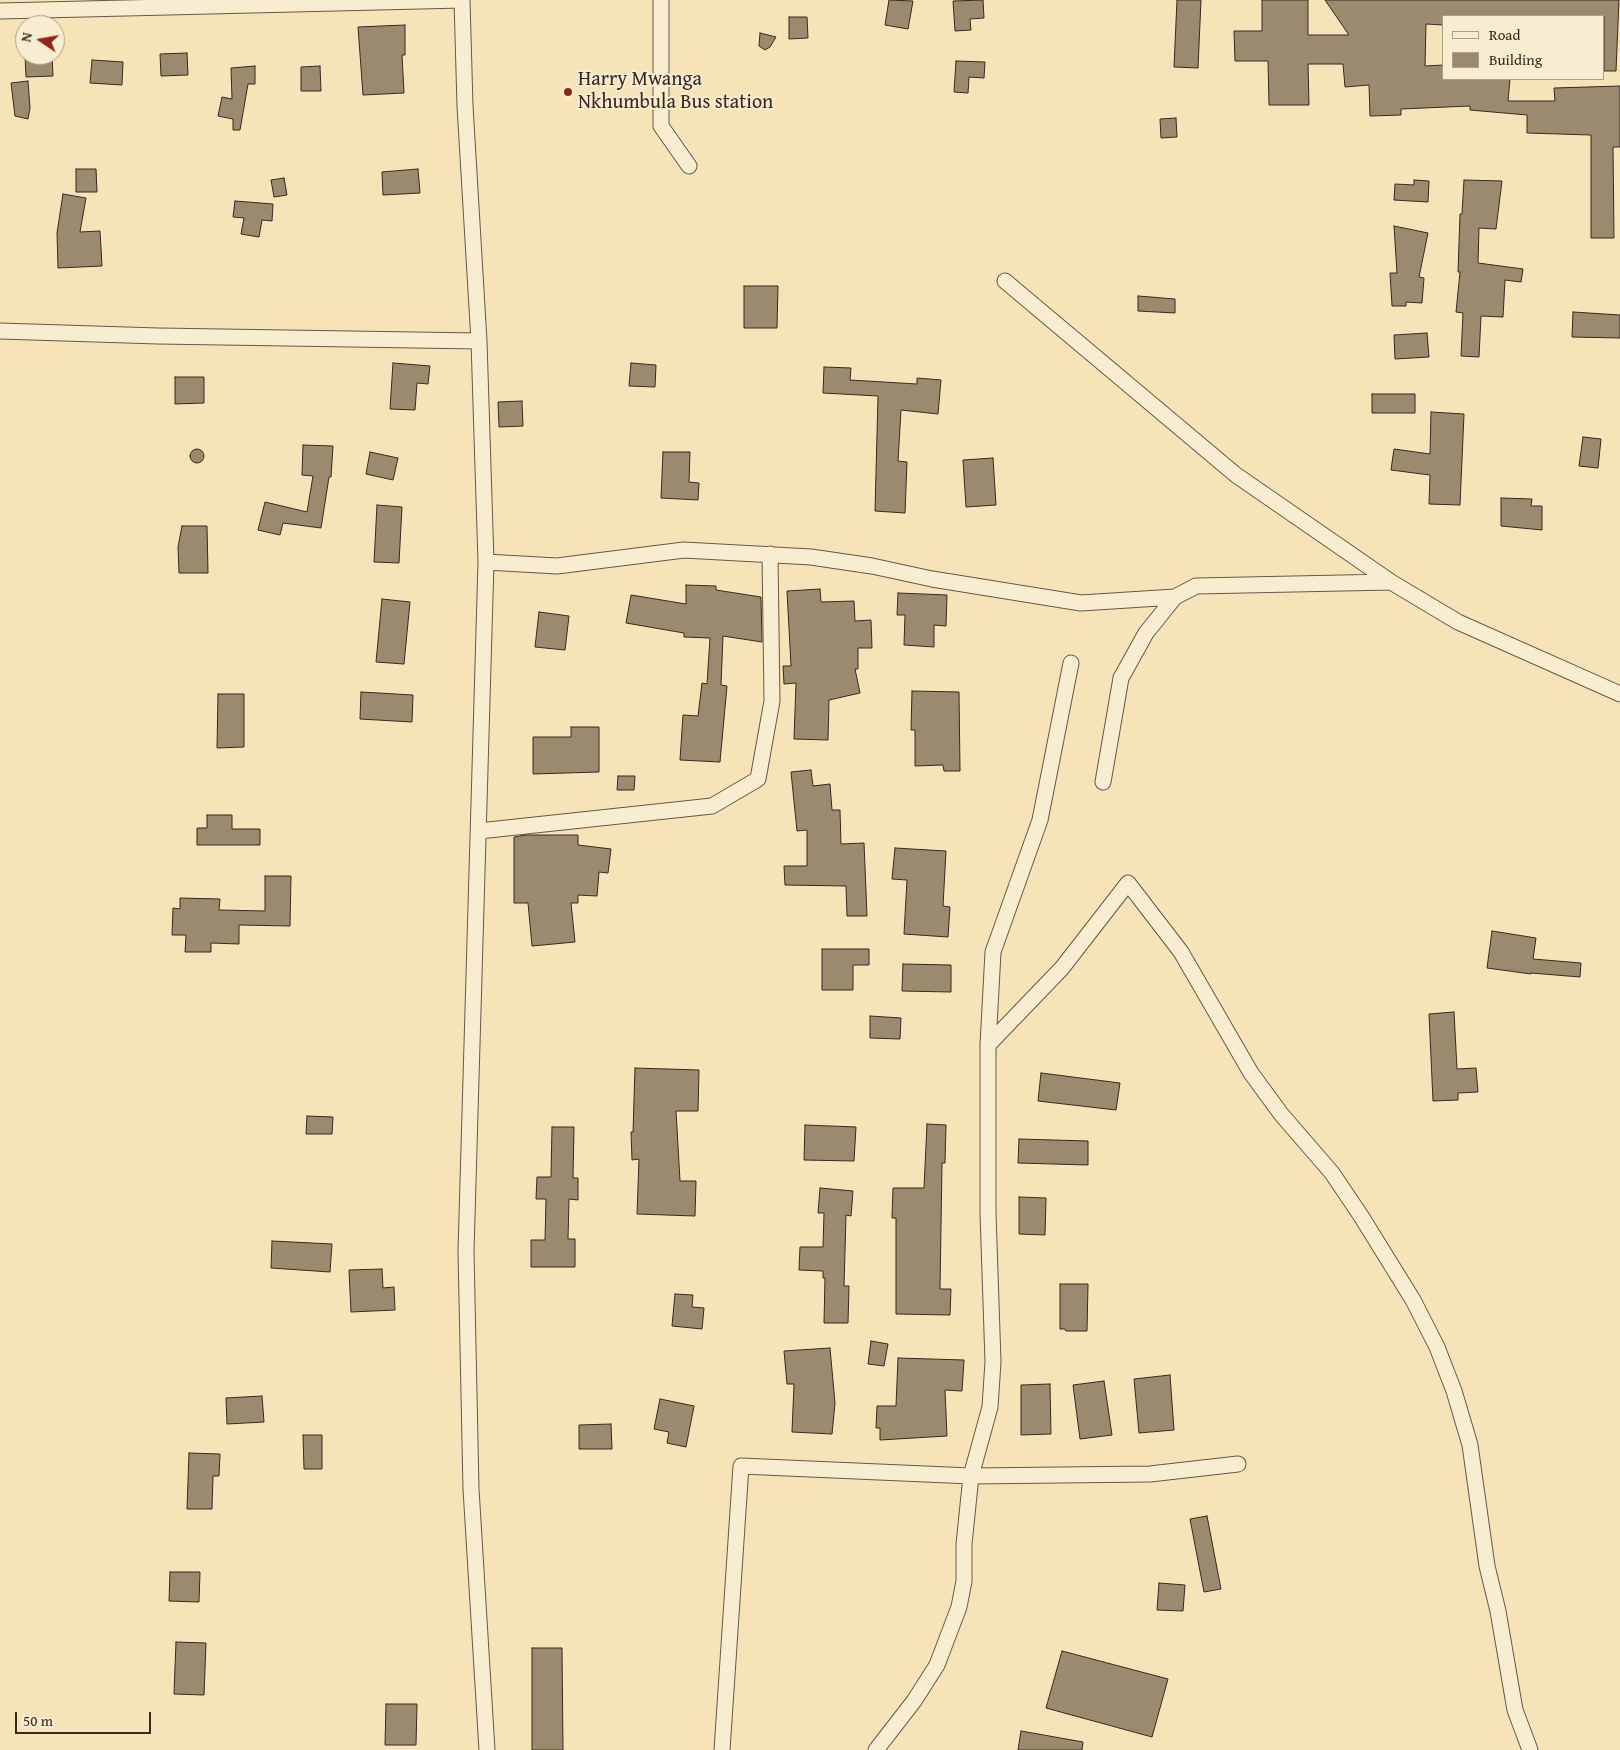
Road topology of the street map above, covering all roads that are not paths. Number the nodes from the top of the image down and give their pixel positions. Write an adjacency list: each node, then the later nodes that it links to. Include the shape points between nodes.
1 (462, 0): 3 (street); 7 (street)
2 (661, 0): 4 (street, via 662,126)
3 (0, 11)
4 (689, 166)
5 (1005, 281): 10 (street, via 1236,475)
6 (0, 331): 7 (street)
7 (479, 341): 9 (street)
8 (770, 554): 9 (street, via 684,550 557,566); 11 (street, via 872,566 932,580 1081,603); 15 (street, via 772,701 758,779 712,806)
9 (486, 562): 15 (street)
10 (1391, 582): 11 (street, via 1196,586); 13 (street, via 1458,622)
11 (1175, 596): 14 (street, via 1146,633 1121,678)
12 (1070, 663): 16 (street, via 1040,820 993,952)
13 (1620, 694)
14 (1103, 782)
15 (479, 830): 19 (street, via 466,1251 471,1489)
16 (988, 1045): 18 (street, via 988,1214 993,1362 990,1407); 22 (street, via 1062,968 1128,883 1181,952 1251,1073 1332,1173 1413,1300 1436,1347 1454,1391 1470,1445 1486,1566 1498,1611 1515,1710)
17 (1238, 1464): 18 (street, via 1150,1474)
18 (971, 1476): 20 (street, via 741,1466); 21 (street, via 964,1581 949,1637 937,1665 914,1701)
19 (488, 1750)
20 (722, 1750)
21 (876, 1750)
22 (1530, 1750)

